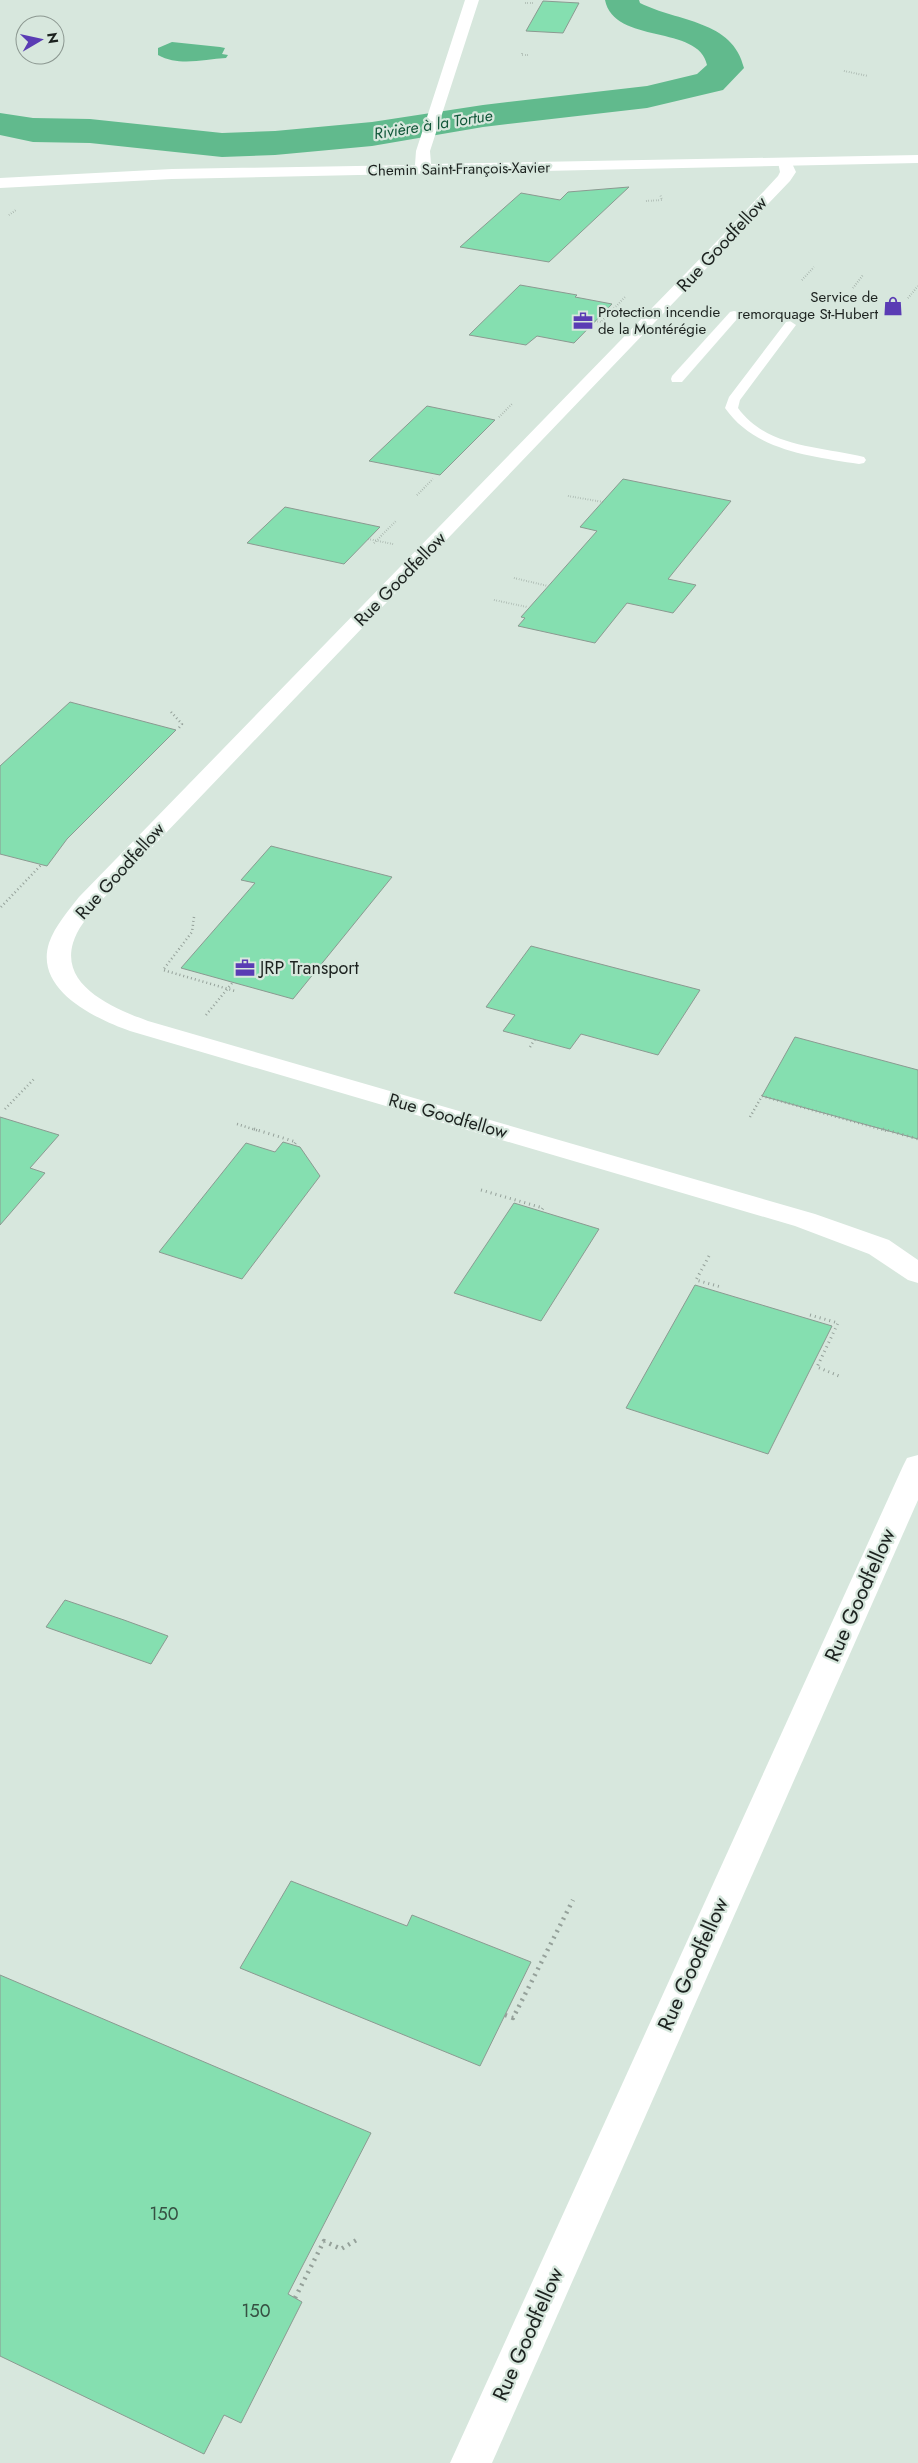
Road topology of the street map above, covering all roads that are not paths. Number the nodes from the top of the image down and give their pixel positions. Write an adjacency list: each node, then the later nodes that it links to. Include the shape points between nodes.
1 (472, 0): 4 (street, via 422,154)
2 (918, 159): 3 (street, Chemin Saint-François-Xavier)
3 (785, 162): 4 (street, Chemin Saint-François-Xavier); 10 (street, Rue Goodfellow, via 788,172 785,178 729,238 87,902 60,948 62,964 75,990 86,1002 107,1014 805,1220 879,1248)
4 (423, 169): 5 (street, Chemin Saint-François-Xavier, via 147,175)
5 (0, 183)
6 (734, 315): 8 (lane)
7 (790, 325): 9 (lane, via 734,400 731,408 735,416 752,431 769,438 807,450)
8 (677, 380)
9 (859, 460)
10 (918, 1273)
11 (918, 1466): 12 (street, Rue Goodfellow)
12 (471, 2463)

